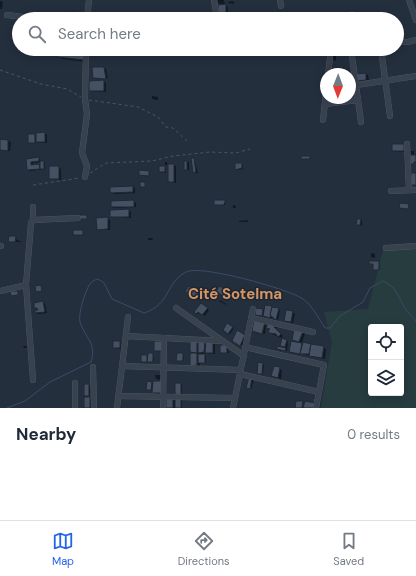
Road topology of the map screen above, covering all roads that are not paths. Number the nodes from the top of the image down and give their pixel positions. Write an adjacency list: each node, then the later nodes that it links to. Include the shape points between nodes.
1 (89, 0): 4 (street)
2 (214, 0): 5 (street)
3 (412, 2): 8 (street)
4 (88, 12)
5 (216, 12)
6 (7, 14): 7 (street)
7 (12, 15)
8 (416, 20)
9 (416, 40): 10 (street)
10 (404, 42)
11 (86, 56): 27 (street, via 87,114 82,153 87,166)
12 (330, 56): 15 (street)
13 (351, 56): 16 (street)
14 (382, 56): 18 (street)
15 (329, 68)
16 (352, 68)
17 (416, 76): 18 (street)
18 (385, 81): 19 (street); 23 (street)
19 (356, 85)
20 (356, 94): 21 (street)
21 (358, 100): 25 (street)
22 (325, 104): 24 (street)
23 (390, 116)
24 (323, 120)
25 (361, 122)
26 (407, 144): 28 (street)
27 (85, 177)
28 (409, 190): 29 (street); 30 (street)
29 (416, 190)
30 (391, 191)
31 (32, 207): 33 (street)
32 (78, 218): 33 (street)
33 (33, 220): 36 (street)
34 (416, 246): 35 (street)
35 (386, 248)
36 (26, 285): 37 (street); 52 (street)
37 (0, 291)
38 (176, 308): 45 (street)
39 (253, 309): 41 (street)
40 (128, 317): 43 (street)
41 (251, 318): 42 (street); 46 (street)
42 (313, 332)
43 (126, 336): 44 (street); 48 (street)
44 (164, 338): 45 (street); 50 (street)
45 (222, 341): 47 (street)
46 (245, 347): 47 (street); 54 (street, via 324,365)
47 (244, 356): 51 (street)
48 (122, 366): 50 (street); 55 (street)
49 (93, 367): 59 (street)
50 (164, 367): 51 (street); 56 (street)
51 (240, 372): 54 (street); 57 (street)
52 (33, 380)
53 (75, 383): 58 (street)
54 (319, 392): 63 (street)
55 (118, 396): 56 (street); 60 (street)
56 (163, 396): 57 (street); 61 (street)
57 (235, 398): 62 (street)
58 (75, 408)
59 (94, 408)
60 (117, 408)
61 (163, 408)
62 (233, 408)
63 (316, 408)

